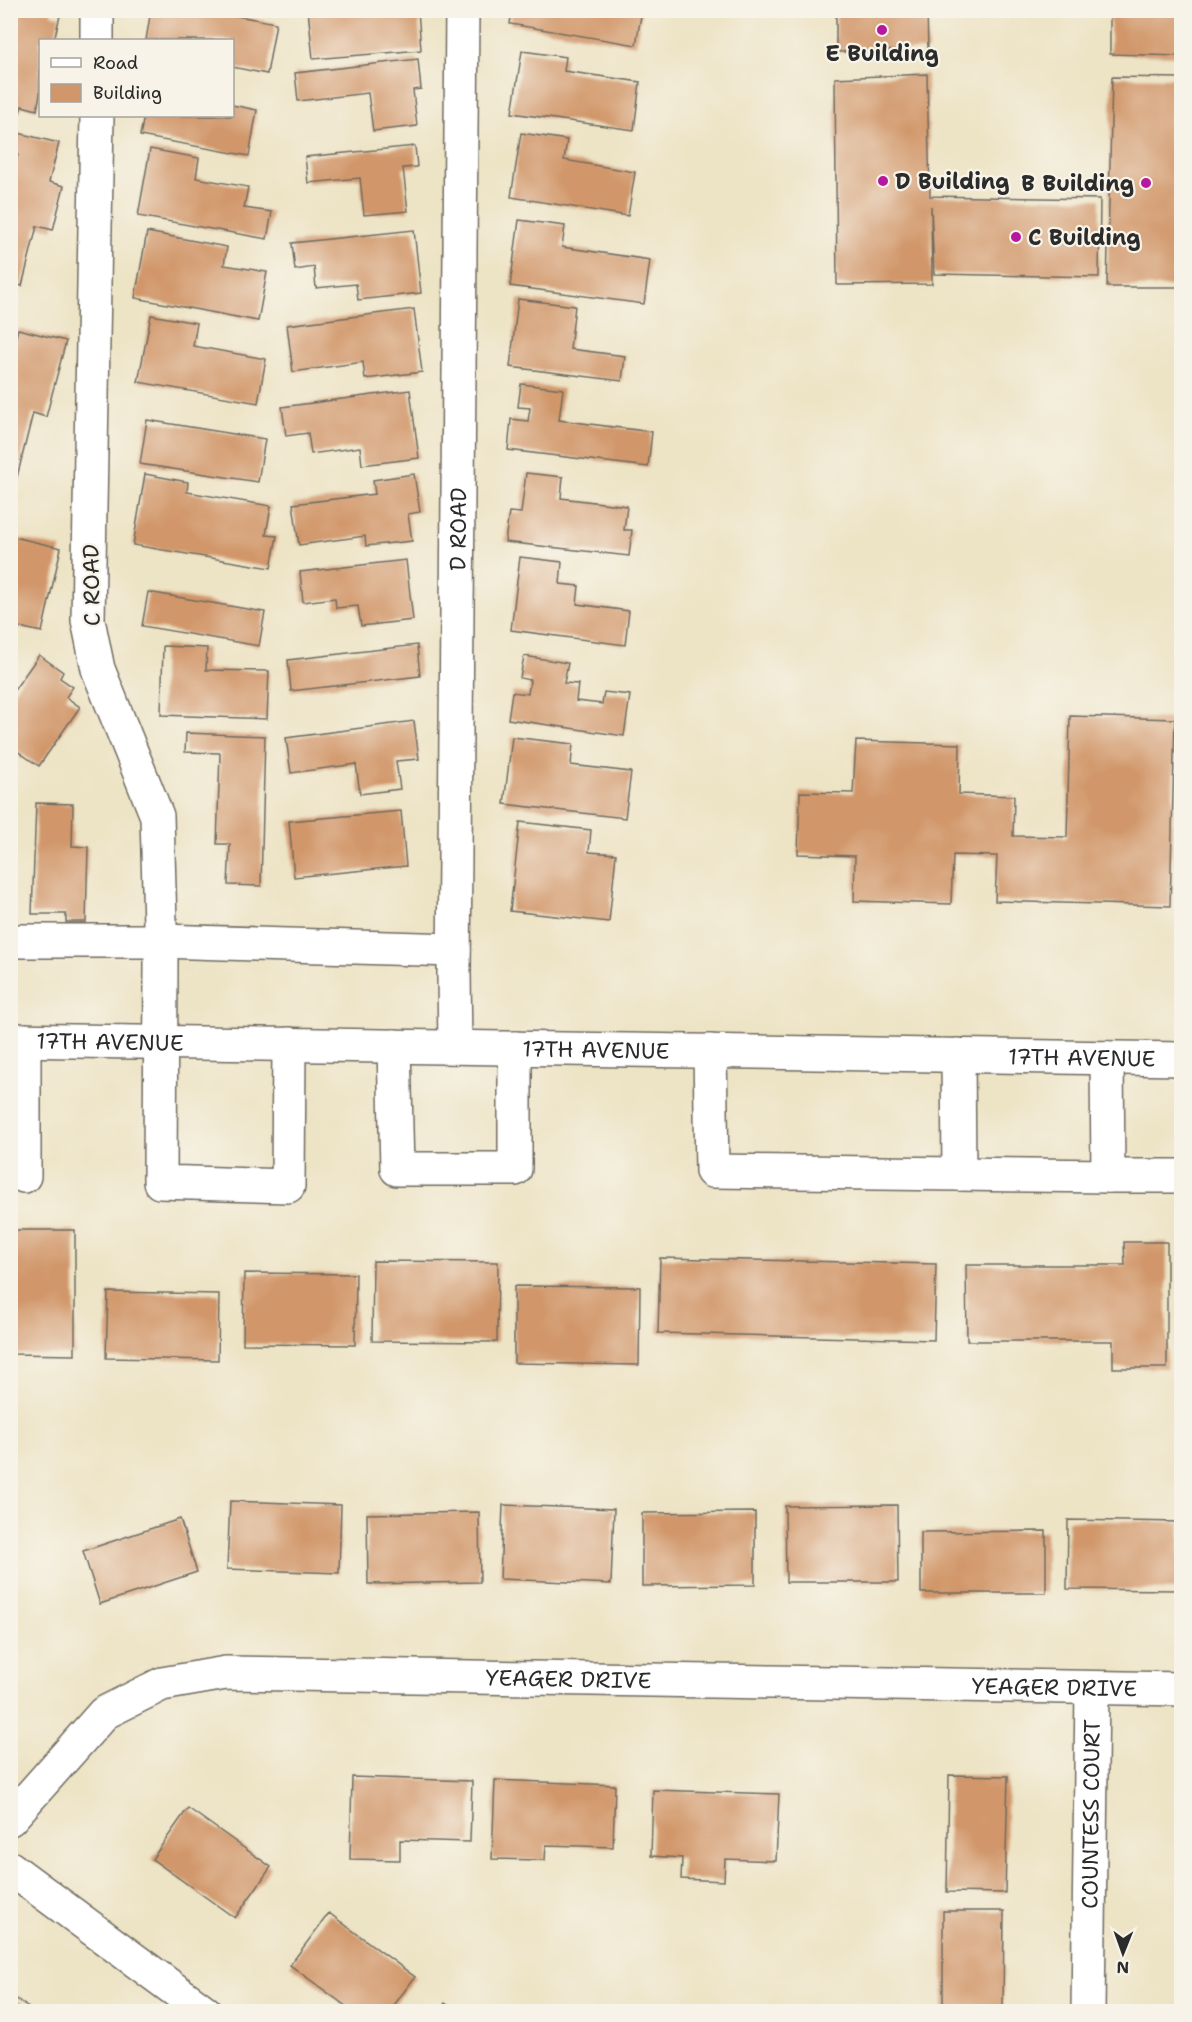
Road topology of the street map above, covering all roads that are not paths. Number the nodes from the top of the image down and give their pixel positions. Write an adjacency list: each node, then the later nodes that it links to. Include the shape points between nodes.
1 (97, 10): 3 (street)
2 (462, 10): 7 (street, D ROAD)
3 (97, 39)
4 (97, 117): 6 (street, C ROAD, via 88,620 98,669 157,816)
5 (10, 941): 6 (street)
6 (161, 941): 7 (street); 9 (street, C ROAD)
7 (454, 951): 12 (street, D ROAD)
8 (17, 1040): 9 (street, 17TH AVENUE); 19 (street)
9 (161, 1042): 10 (street, 17TH AVENUE); 10 (street, C ROAD, via 160,1182 288,1186)
10 (289, 1044): 11 (street, 17TH AVENUE)
11 (394, 1046): 12 (street, 17TH AVENUE); 13 (street, via 397,1169 515,1169)
12 (456, 1047): 13 (street, 17TH AVENUE)
13 (515, 1048): 14 (street, 17TH AVENUE)
14 (710, 1051): 15 (street, 17TH AVENUE); 18 (street, via 712,1171)
15 (958, 1055): 16 (street, 17TH AVENUE); 18 (street)
16 (1107, 1058): 17 (street, 17TH AVENUE); 20 (street)
17 (1182, 1059)
18 (959, 1174): 20 (street)
19 (24, 1176)
20 (1108, 1176): 21 (street)
21 (1182, 1176)
22 (1092, 1688): 23 (street, YEAGER DRIVE); 24 (street, YEAGER DRIVE, via 226,1673 162,1684 104,1713); 27 (street, COUNTESS COURT)
23 (1182, 1689)
24 (10, 1819)
25 (10, 1868): 26 (street)
26 (205, 2012)
27 (1088, 2012)

